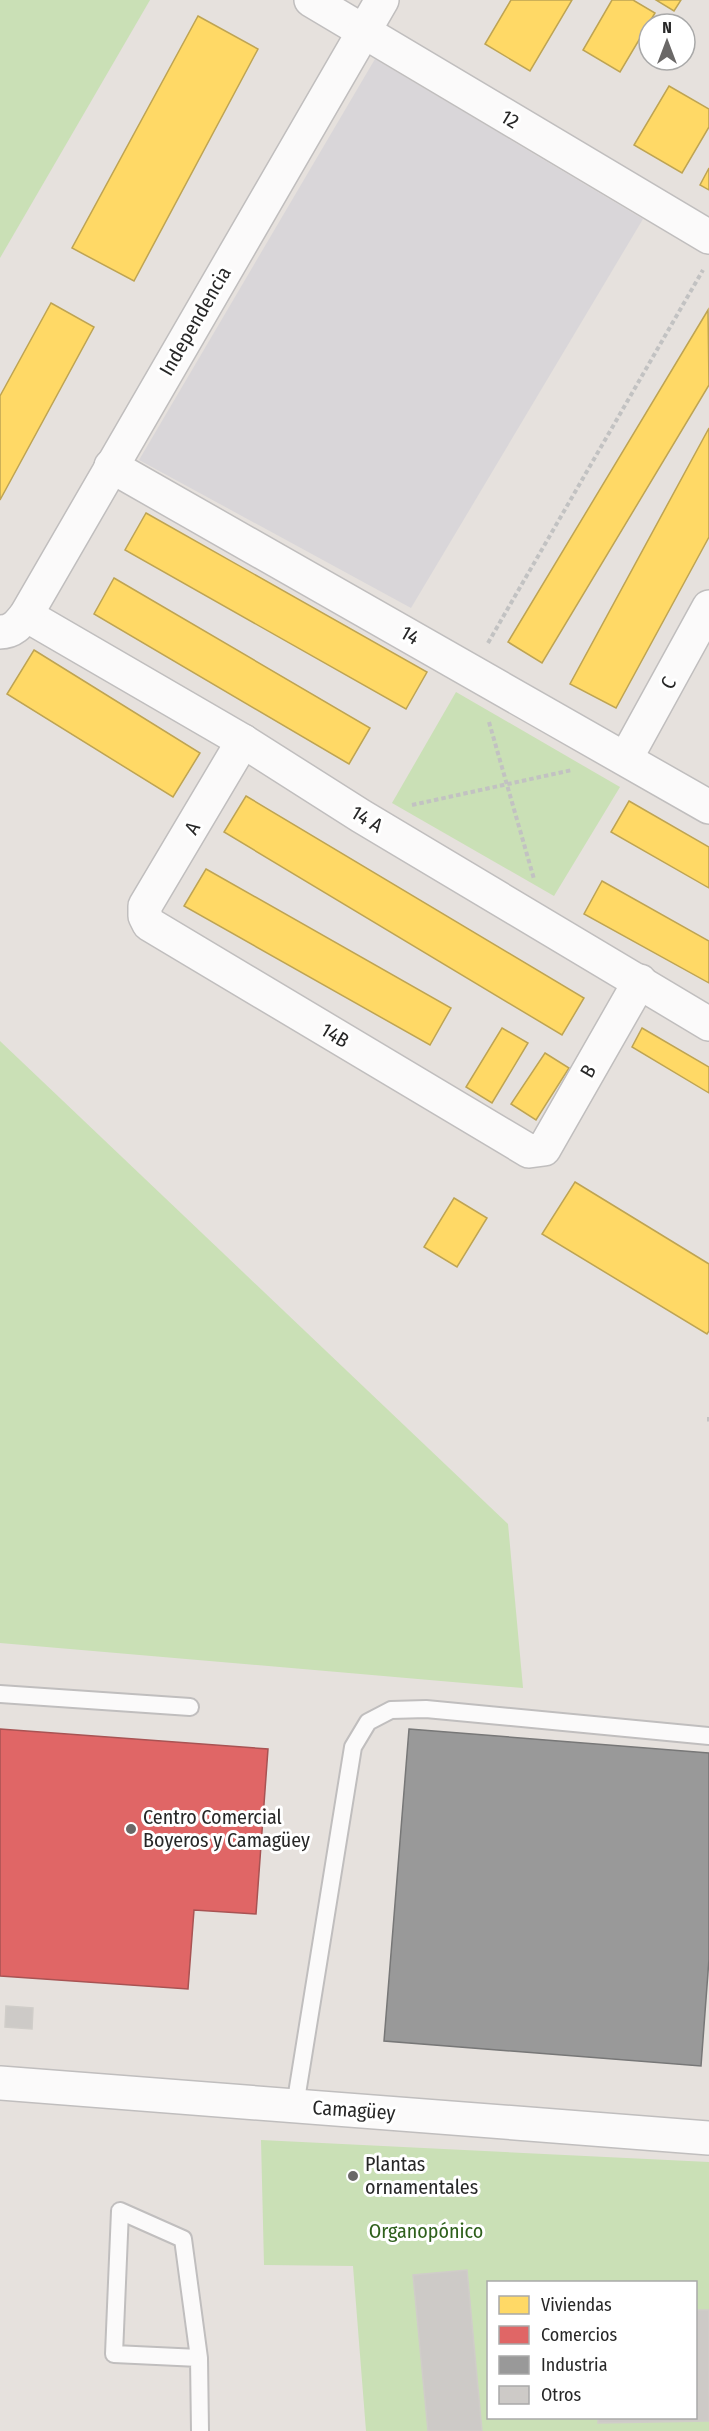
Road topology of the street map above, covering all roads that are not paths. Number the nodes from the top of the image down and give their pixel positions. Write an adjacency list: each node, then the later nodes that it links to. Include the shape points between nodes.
1 (311, 0): 3 (street, 12)
2 (382, 0): 3 (street, Independencia)
3 (363, 32): 4 (street, 12); 5 (street, Independencia)
4 (709, 237)
5 (111, 466): 7 (street, Independencia); 9 (street, 14)
6 (709, 607): 9 (street, C)
7 (13, 623): 8 (street, 14 A)
8 (243, 741): 11 (street, A, via 145,906); 12 (street, 14 A, via 361,816)
9 (626, 758): 10 (street, 14)
10 (709, 807)
11 (145, 916): 14 (street, 14B, via 149,924)
12 (640, 981): 13 (street, 14 A); 14 (street, B, via 544,1149)
13 (709, 1024)
14 (529, 1151)
15 (0, 1694): 16 (lane)
16 (190, 1707)
17 (709, 1736): 19 (lane, via 426,1709 391,1710 368,1722 353,1747)
18 (0, 2083): 19 (street, Camagüey)
19 (296, 2106): 20 (street, Camagüey)
20 (709, 2138)
21 (199, 2358): 21 (lane, via 114,2354 120,2211 183,2238); 22 (lane)
22 (200, 2431)

